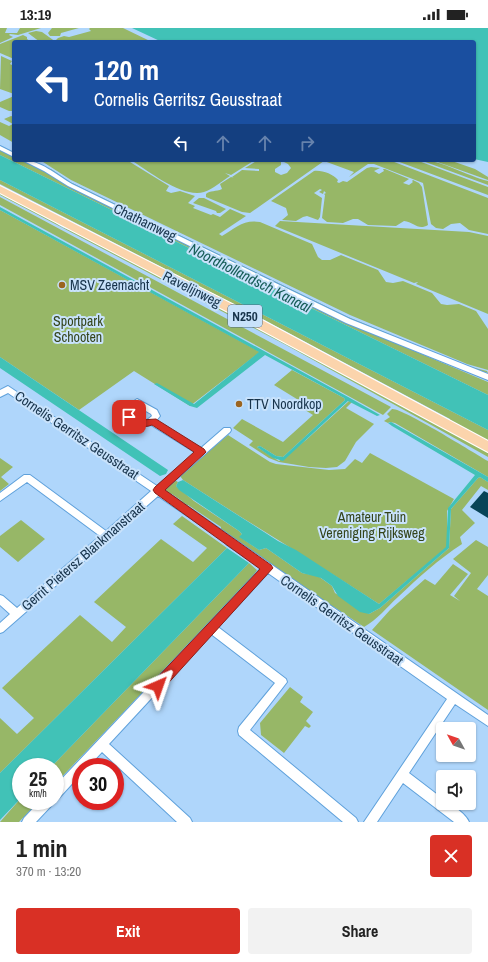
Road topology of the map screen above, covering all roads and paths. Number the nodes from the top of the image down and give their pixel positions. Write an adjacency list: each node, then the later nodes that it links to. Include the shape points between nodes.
1 (0, 148): 2 (street)
2 (12, 154)
3 (29, 162): 5 (street, Chathamweg, via 70,185 348,321)
4 (0, 189): 10 (main road, Ravelijnweg / N250)
5 (442, 359): 6 (street, Chathamweg); 6 (street, Chathamweg)
6 (488, 377)
7 (0, 394): 12 (street, Cornelis Gerritsz Geusstraat, via 8,389)
8 (152, 422): 11 (street)
9 (227, 430): 11 (street, Gerrit Pietersz Blankmanstraat)
10 (488, 447)
11 (201, 452): 12 (street, Gerrit Pietersz Blankmanstraat)
12 (158, 490): 14 (street, Gerrit Pietersz Blankmanstraat); 15 (street, Cornelis Gerritsz Geusstraat)
13 (0, 498): 14 (street, via 27,477)
14 (106, 536): 17 (street, Gerrit Pietersz Blankmanstraat)
15 (268, 568): 18 (street); 20 (street, Cornelis Gerritsz Geusstraat)
16 (0, 599): 17 (street)
17 (18, 614): 19 (street, Gerrit Pietersz Blankmanstraat)
18 (211, 628): 22 (street); 28 (street, via 282,682 242,731)
19 (0, 629)
20 (454, 697): 21 (street, Cornelis Gerritsz Geusstraat); 23 (street)
21 (488, 721)
22 (102, 746): 24 (street); 27 (street)
23 (402, 776): 29 (street); 30 (street)
24 (64, 785)
25 (39, 810): 26 (street)
26 (28, 822)
27 (186, 822)
28 (352, 822)
29 (370, 822)
30 (463, 822)

